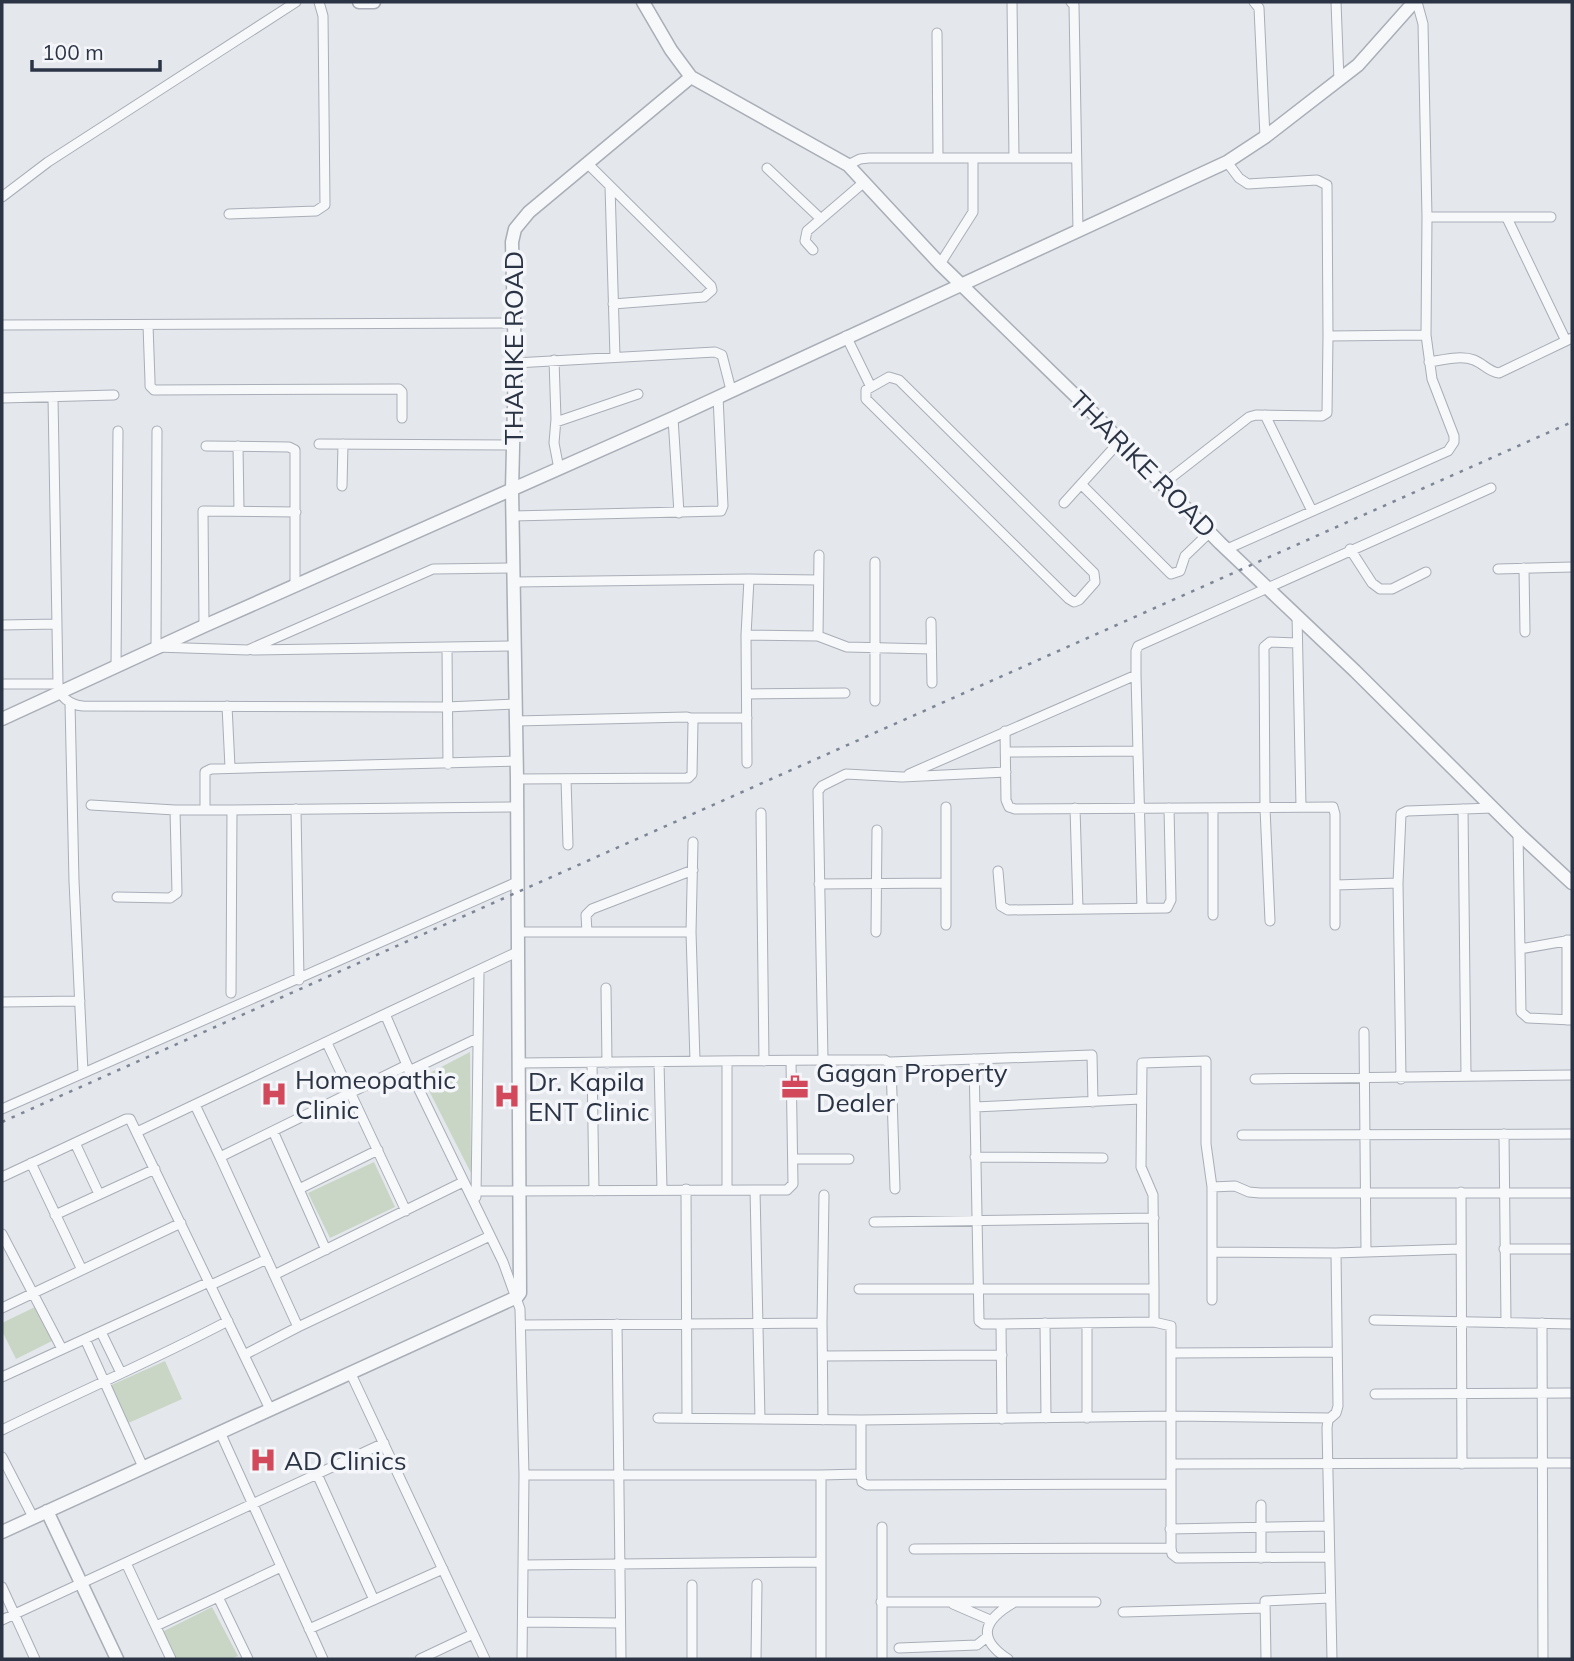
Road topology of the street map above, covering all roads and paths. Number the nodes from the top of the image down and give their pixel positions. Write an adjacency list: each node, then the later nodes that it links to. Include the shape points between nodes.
1 (296, 2): 25 (street, via 48,162)
2 (319, 2): 26 (street, via 323,16 325,205 316,211)
3 (359, 2): 4 (street)
4 (374, 2)
5 (643, 2): 12 (street, THARIKE ROAD)
6 (1012, 2): 17 (street)
7 (1071, 2): 18 (street)
8 (1255, 2): 14 (street, via 1259,8)
9 (1336, 2): 13 (street)
10 (1415, 2): 13 (street); 27 (street, via 1423,24)
11 (937, 33): 15 (street)
12 (691, 77): 20 (street, THARIKE ROAD); 21 (street, THARIKE ROAD)
13 (1339, 81): 14 (street)
14 (1265, 137): 19 (street)
15 (938, 158): 16 (street); 21 (street, via 869,158)
16 (973, 158): 17 (street); 33 (street, via 973,212)
17 (1014, 158): 18 (street)
18 (1075, 158): 31 (street)
19 (1227, 162): 31 (street); 41 (street, via 1248,184 1317,180 1326,185)
20 (588, 164): 24 (street); 36 (street, THARIKE ROAD, via 514,229)
21 (848, 165): 23 (street, THARIKE ROAD)
22 (767, 168): 30 (street)
23 (863, 183): 30 (street); 33 (street, THARIKE ROAD)
24 (610, 186): 35 (street); 35 (street, via 712,290 704,296)
25 (2, 197)
26 (229, 214)
27 (1427, 217): 29 (street); 39 (street)
28 (1551, 217): 29 (street)
29 (1507, 218): 42 (street)
30 (821, 219): 32 (street, via 804,235)
31 (1078, 231): 34 (street)
32 (813, 250)
33 (940, 264): 34 (street, THARIKE ROAD)
34 (962, 286): 40 (street); 60 (street, THARIKE ROAD)
35 (613, 304): 43 (street)
36 (513, 323): 38 (street); 46 (street, THARIKE ROAD)
37 (2, 325): 38 (street)
38 (148, 325): 55 (street, via 150,386 154,390 399,389)
39 (1426, 335): 41 (street); 45 (street)
40 (846, 336): 47 (street); 48 (street)
41 (1328, 336): 54 (street, via 1327,413)
42 (1569, 340): 45 (street, via 1499,373 1473,359)
43 (615, 357): 44 (street); 48 (street, via 718,352)
44 (554, 360): 46 (street); 57 (street)
45 (1429, 362): 74 (street, via 1436,394 1454,436 1452,447)
46 (515, 363): 63 (street, THARIKE ROAD)
47 (871, 387): 47 (street, via 865,392 866,399 1069,600 1079,600 1095,582 1094,573 899,380 889,377)
48 (731, 390): 51 (street)
49 (638, 394): 57 (street)
50 (114, 395): 52 (street)
51 (718, 396): 56 (street); 76 (street, via 723,509 718,513)
52 (53, 397): 53 (street); 95 (street)
53 (2, 398)
54 (1265, 415): 68 (street, via 1244,419); 74 (street)
55 (402, 418)
56 (673, 418): 66 (street); 76 (street)
57 (556, 422): 66 (street)
58 (118, 431): 108 (street)
59 (157, 431): 103 (street)
60 (1120, 441): 67 (street); 68 (street, THARIKE ROAD)
61 (319, 444): 62 (street)
62 (343, 444): 63 (street); 69 (street)
63 (514, 445): 71 (street, THARIKE ROAD)
64 (206, 446): 65 (street)
65 (238, 446): 73 (street); 75 (street, via 295,450)
66 (559, 469): 71 (street)
67 (1081, 484): 72 (street); 78 (street, via 1171,574 1180,571 1185,556)
68 (1163, 484): 78 (street, THARIKE ROAD)
69 (342, 486)
70 (1491, 488): 80 (street)
71 (512, 490): 77 (street, THARIKE ROAD); 91 (street)
72 (1064, 503)
73 (239, 510): 75 (street); 97 (street, via 201,513)
74 (1312, 510): 79 (street)
75 (296, 512): 91 (street)
76 (679, 513): 77 (street)
77 (513, 516): 84 (street, THARIKE ROAD)
78 (1210, 532): 79 (street, THARIKE ROAD)
79 (1227, 549): 92 (street, THARIKE ROAD)
80 (1350, 549): 87 (street, via 1380,589 1392,589); 92 (street)
81 (819, 555): 89 (street)
82 (875, 562): 105 (street)
83 (1572, 567): 85 (street)
84 (514, 568): 90 (street, THARIKE ROAD); 107 (street, via 433,569)
85 (1524, 568): 86 (street); 98 (street)
86 (1498, 569)
87 (1426, 572)
88 (749, 579): 89 (street); 90 (street); 99 (street)
89 (818, 580): 100 (street)
90 (515, 582): 102 (street, THARIKE ROAD)
91 (295, 586): 97 (street)
92 (1268, 587): 93 (street, THARIKE ROAD); 109 (street, via 1138,646)
93 (1297, 615): 101 (street); 145 (street, THARIKE ROAD)
94 (930, 622): 106 (street)
95 (57, 624): 96 (street); 112 (street)
96 (2, 625)
97 (204, 626): 103 (street)
98 (1525, 632)
99 (746, 635): 100 (street); 114 (street)
100 (818, 636): 105 (street, via 847,647)
101 (1297, 643): 136 (street); 143 (street, via 1270,642 1264,647)
102 (515, 646): 104 (street); 117 (street, THARIKE ROAD)
103 (156, 648): 107 (street); 108 (street)
104 (447, 648): 107 (street); 119 (street)
105 (875, 649): 106 (street); 115 (street)
106 (931, 649): 110 (street)
107 (248, 650)
108 (116, 666): 112 (street)
109 (1136, 675): 124 (street); 125 (street)
110 (932, 683)
111 (2, 684): 112 (street)
112 (58, 688): 116 (street); 122 (street)
113 (845, 693): 114 (street)
114 (747, 694): 121 (street)
115 (875, 701)
116 (70, 703): 118 (street); 182 (street)
117 (515, 704): 119 (street); 123 (street, THARIKE ROAD)
118 (227, 706): 119 (street); 130 (street)
119 (446, 707): 129 (street)
120 (691, 718): 121 (street); 123 (street); 134 (street, via 690,777)
121 (747, 718): 128 (street)
122 (2, 719)
123 (516, 720): 127 (street, THARIKE ROAD)
124 (1005, 731): 126 (street); 132 (street)
125 (1138, 751): 126 (street); 140 (street)
126 (1006, 752): 131 (street)
127 (516, 761): 129 (street); 133 (street, THARIKE ROAD)
128 (747, 763)
129 (448, 764): 130 (street)
130 (230, 767): 148 (street, via 205,772)
131 (1006, 772): 132 (street); 139 (street, via 1009,807)
132 (902, 777): 161 (street, via 846,775 820,788)
133 (517, 779): 134 (street); 137 (street, THARIKE ROAD)
134 (566, 779): 154 (street)
135 (91, 806): 147 (street)
136 (1301, 806): 143 (street); 163 (street, via 1332,806 1335,811)
137 (517, 807): 146 (street); 158 (street, THARIKE ROAD)
138 (946, 807): 159 (street)
139 (1075, 808): 140 (street); 166 (street)
140 (1139, 808): 141 (street); 165 (street)
141 (1169, 808): 142 (street); 165 (street, via 1170,904 1167,908)
142 (1213, 808): 143 (street); 167 (street)
143 (1265, 808): 168 (street)
144 (1463, 808): 145 (street); 160 (street, via 1401,814); 202 (street)
145 (1493, 808): 152 (street, THARIKE ROAD)
146 (296, 809): 149 (street); 179 (street)
147 (175, 810): 148 (street); 164 (street, via 177,893 170,898)
148 (205, 810): 149 (street)
149 (232, 810): 181 (street)
150 (761, 813): 193 (street)
151 (877, 830): 162 (street)
152 (1518, 833): 157 (street, THARIKE ROAD); 176 (street)
153 (694, 842): 155 (street)
154 (568, 845)
155 (693, 870): 172 (street, via 592,909 586,915); 173 (street)
156 (998, 871): 166 (street, via 1003,909)
157 (1570, 878)
158 (517, 883): 171 (street, THARIKE ROAD); 179 (street)
159 (946, 883): 162 (street); 169 (street)
160 (1398, 883): 163 (street); 206 (street)
161 (820, 884): 162 (street); 190 (street)
162 (876, 884): 174 (street)
163 (1336, 885): 170 (street)
164 (117, 897)
165 (1142, 908): 166 (street)
166 (1078, 909)
167 (1213, 915)
168 (1270, 922)
169 (946, 925)
170 (1335, 925)
171 (517, 932): 172 (street); 177 (street, THARIKE ROAD)
172 (587, 932): 173 (street)
173 (691, 932): 191 (street)
174 (876, 932)
175 (1570, 940): 176 (street); 185 (street)
176 (1520, 949): 185 (street, via 1523,1016)
177 (517, 952): 178 (street); 197 (street, THARIKE ROAD)
178 (479, 972): 184 (street); 187 (street)
179 (299, 980): 201 (street)
180 (606, 988): 199 (street)
181 (231, 993)
182 (80, 1001): 183 (street); 201 (street)
183 (2, 1002)
184 (385, 1014): 188 (street); 200 (street)
185 (1570, 1020)
186 (1364, 1032): 205 (street)
187 (478, 1038): 200 (street); 238 (street)
188 (327, 1043): 207 (street); 210 (street)
189 (974, 1059): 196 (street); 209 (street, via 1092,1055); 211 (street)
190 (823, 1060): 194 (street); 196 (street)
191 (695, 1061): 192 (street); 195 (street)
192 (727, 1061): 193 (street); 234 (street)
193 (764, 1061): 194 (street)
194 (791, 1061): 224 (street)
195 (659, 1062): 199 (street); 232 (street)
196 (890, 1062): 235 (street)
197 (519, 1063): 198 (street); 236 (street, THARIKE ROAD)
198 (592, 1063): 199 (street); 239 (street)
199 (607, 1063)
200 (408, 1068): 207 (street); 229 (street)
201 (83, 1072): 212 (street)
202 (1466, 1075): 203 (street); 206 (street)
203 (1572, 1075)
204 (1255, 1079): 205 (street)
205 (1363, 1079): 206 (street); 218 (street)
206 (1401, 1079)
207 (352, 1093): 213 (street); 220 (street)
208 (1141, 1099): 209 (street); 230 (street, via 1142,1063 1206,1061 1206,1144); 249 (street, via 1141,1167 1152,1191)
209 (1093, 1102): 211 (street)
210 (195, 1105): 214 (street); 221 (street)
211 (975, 1107): 222 (street)
212 (2, 1109)
213 (273, 1131): 221 (street); 231 (street)
214 (137, 1132): 219 (street, via 126,1118); 227 (street)
215 (1504, 1134): 216 (street); 218 (street); 242 (street)
216 (1572, 1134)
217 (1242, 1135): 218 (street)
218 (1364, 1137): 240 (street)
219 (75, 1143): 226 (street); 244 (street)
220 (378, 1150): 231 (street); 247 (street)
221 (220, 1157): 263 (street)
222 (975, 1157): 223 (street); 250 (street)
223 (1103, 1158)
224 (793, 1159): 225 (street); 237 (street, via 790,1188)
225 (849, 1159)
226 (31, 1163): 228 (street); 248 (street)
227 (155, 1169): 244 (street); 252 (street)
228 (2, 1177)
229 (463, 1182): 246 (street); 247 (street)
230 (1212, 1187): 240 (street, via 1236,1186 1260,1193); 260 (street)
231 (299, 1189): 259 (street)
232 (662, 1189): 233 (street); 239 (street)
233 (686, 1189): 234 (street); 285 (street)
234 (727, 1189): 237 (street)
235 (895, 1189)
236 (521, 1190): 238 (street); 239 (street); 271 (street, THARIKE ROAD, via 522,1288)
237 (755, 1190): 278 (street)
238 (476, 1191): 246 (street)
239 (594, 1191)
240 (1365, 1192): 241 (street); 261 (street)
241 (1461, 1192): 242 (street); 256 (street)
242 (1504, 1193): 243 (street); 257 (street)
243 (1572, 1193)
244 (99, 1194): 248 (street)
245 (824, 1195): 279 (street)
246 (476, 1209): 254 (street)
247 (406, 1211): 259 (street)
248 (55, 1215): 264 (street)
249 (1154, 1218): 250 (street); 268 (street)
250 (978, 1221): 251 (street); 269 (street)
251 (874, 1222)
252 (181, 1223): 264 (street); 266 (street)
253 (2, 1234): 255 (street)
254 (489, 1236): 271 (street); 289 (street)
255 (5, 1247): 270 (street)
256 (1460, 1249): 261 (street); 277 (street)
257 (1504, 1249): 258 (street); 282 (street)
258 (1572, 1249)
259 (326, 1250): 265 (street)
260 (1212, 1252): 262 (street); 272 (street)
261 (1366, 1252): 262 (street)
262 (1336, 1253): 293 (street)
263 (267, 1259): 265 (street); 266 (street)
264 (82, 1270): 270 (street)
265 (274, 1275): 289 (street)
266 (210, 1284): 274 (street); 290 (street)
267 (859, 1289): 269 (street)
268 (1154, 1289): 269 (street); 276 (street)
269 (977, 1290): 286 (street, via 980,1323)
270 (32, 1293): 273 (street); 292 (street)
271 (517, 1297): 288 (street); 298 (street)
272 (1212, 1300)
273 (2, 1308)
274 (228, 1321): 296 (street); 299 (street)
275 (1374, 1321): 277 (street)
276 (1154, 1322): 281 (street); 294 (street, via 1171,1326)
277 (1461, 1322): 282 (street); 302 (street)
278 (758, 1323): 279 (street); 285 (street); 313 (street)
279 (822, 1323): 297 (street)
280 (1045, 1323): 281 (street); 286 (street); 310 (street)
281 (1087, 1323): 311 (street)
282 (1506, 1323): 283 (street)
283 (1542, 1323): 287 (street); 303 (street)
284 (617, 1324): 285 (street); 288 (street); 330 (street)
285 (686, 1324): 309 (street)
286 (1001, 1324): 295 (street)
287 (1572, 1324)
288 (521, 1325): 329 (street)
289 (298, 1327): 296 (street)
290 (101, 1332): 291 (street); 299 (street)
291 (85, 1339): 292 (street); 301 (street)
292 (62, 1349): 300 (street)
293 (1337, 1352): 294 (street); 312 (street, via 1338,1411)
294 (1172, 1353): 307 (street)
295 (1002, 1354): 297 (street); 314 (street)
296 (244, 1355): 306 (street)
297 (823, 1356): 315 (street)
298 (350, 1372): 306 (street); 319 (street)
299 (121, 1373): 301 (street)
300 (2, 1377)
301 (103, 1381): 317 (street); 326 (street)
302 (1461, 1393): 303 (street); 305 (street); 325 (street)
303 (1541, 1393): 304 (street); 321 (street)
304 (1572, 1393)
305 (1375, 1394)
306 (270, 1409): 318 (street)
307 (1172, 1416): 311 (street); 312 (street); 323 (street)
308 (658, 1418): 309 (street)
309 (687, 1418): 313 (street)
310 (1046, 1418): 311 (street); 314 (street)
311 (1087, 1418)
312 (1330, 1418): 324 (street)
313 (760, 1419): 315 (street)
314 (1002, 1419): 316 (street)
315 (823, 1420): 316 (street)
316 (861, 1420): 328 (street)
317 (2, 1430)
318 (220, 1432): 326 (street); 333 (street)
319 (383, 1443): 327 (street); 351 (street)
320 (2, 1457): 336 (street)
321 (1541, 1463): 322 (street); 325 (street); 391 (street)
322 (1572, 1463)
323 (1172, 1464): 324 (street); 332 (street)
324 (1327, 1464): 325 (street); 339 (street)
325 (1462, 1464)
326 (143, 1467): 335 (street)
327 (317, 1474): 333 (street); 358 (street)
328 (861, 1474): 331 (street); 332 (street, via 867,1485)
329 (524, 1475): 330 (street); 348 (street)
330 (619, 1475): 331 (street); 349 (street)
331 (821, 1475): 346 (street)
332 (1171, 1483): 340 (street)
333 (252, 1505): 347 (street); 350 (street)
334 (1261, 1505): 338 (street)
335 (47, 1511): 336 (street); 352 (street)
336 (33, 1517): 341 (street)
337 (882, 1527): 359 (street)
338 (1261, 1527): 339 (street); 340 (street); 345 (street)
339 (1328, 1527): 344 (street)
340 (1171, 1529): 342 (street)
341 (2, 1532)
342 (1171, 1548): 343 (street); 345 (street, via 1177,1558)
343 (914, 1549)
344 (1328, 1557): 345 (street); 357 (street)
345 (1261, 1558)
346 (820, 1562): 349 (street); 386 (street)
347 (126, 1563): 352 (street); 370 (street)
348 (523, 1564): 349 (street); 368 (street)
349 (619, 1564): 369 (street)
350 (281, 1567): 356 (street); 371 (street)
351 (443, 1569): 358 (street); 372 (street)
352 (82, 1584): 365 (street); 376 (street)
353 (757, 1584): 385 (street)
354 (692, 1585): 384 (street)
355 (2, 1587): 365 (street)
356 (218, 1597): 370 (street); 378 (street)
357 (1330, 1598): 363 (street, via 1270,1600); 390 (street)
358 (374, 1600): 371 (street)
359 (881, 1602): 360 (street); 387 (street)
360 (950, 1602): 361 (street); 367 (street)
361 (1015, 1602): 362 (street); 367 (street)
362 (1096, 1602)
363 (1264, 1608): 364 (street); 389 (street)
364 (1123, 1612)
365 (15, 1614): 366 (street); 375 (street)
366 (2, 1620)
367 (990, 1620): 373 (street)
368 (524, 1622): 369 (street); 382 (street)
369 (620, 1623): 383 (street)
370 (156, 1626): 377 (street)
371 (309, 1629): 379 (street)
372 (472, 1634): 380 (street); 381 (street)
373 (987, 1637): 374 (street, via 976,1645); 388 (street)
374 (899, 1648)
375 (35, 1659)
376 (117, 1659)
377 (171, 1659)
378 (248, 1659)
379 (323, 1659)
380 (420, 1659)
381 (485, 1659)
382 (522, 1659)
383 (621, 1659)
384 (692, 1659)
385 (757, 1659)
386 (821, 1659)
387 (882, 1659)
388 (1008, 1659)
389 (1266, 1659)
390 (1332, 1659)
391 (1543, 1659)

